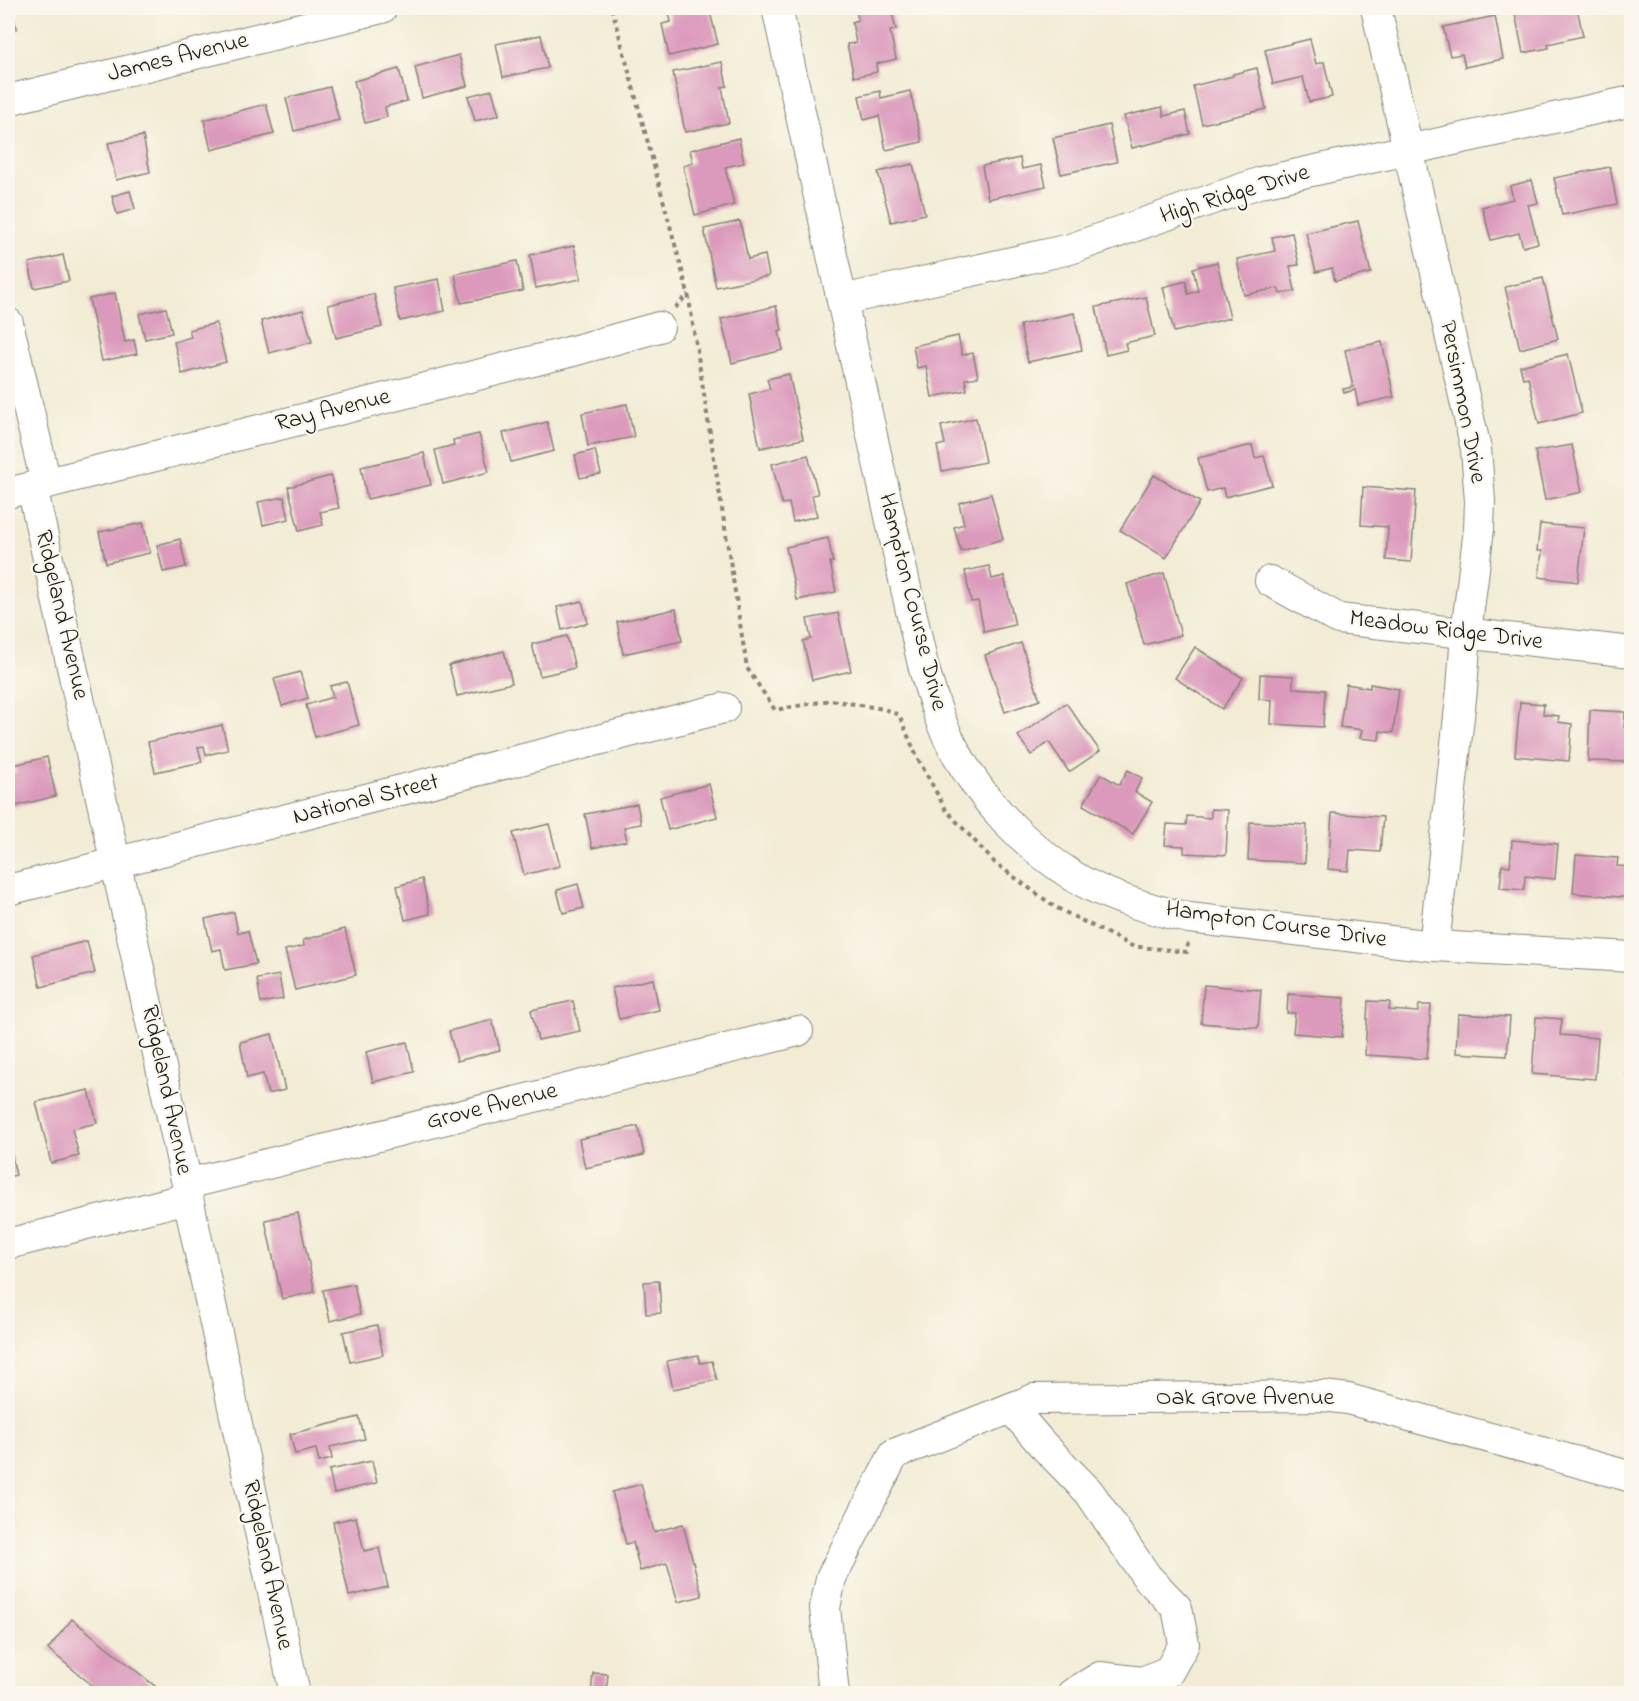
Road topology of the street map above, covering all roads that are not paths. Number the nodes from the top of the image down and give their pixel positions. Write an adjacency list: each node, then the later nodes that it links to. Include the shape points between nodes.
1 (382, 8): 4 (street, James Avenue)
2 (777, 8): 7 (street, Hampton Course Drive)
3 (1376, 8): 6 (street, Persimmon Drive)
4 (8, 100)
5 (1632, 101): 6 (street, High Ridge Drive)
6 (1408, 149): 7 (street, High Ridge Drive, via 1261,182 1070,249); 12 (street, Persimmon Drive, via 1478,468 1479,529)
7 (842, 300): 17 (street, Hampton Course Drive, via 934,706 965,768 995,809 1033,846 1074,876 1159,911 1189,918)
8 (8, 323): 10 (street, Ridgeland Avenue)
9 (659, 327): 10 (street, Ray Avenue)
10 (29, 488): 15 (street, Ridgeland Avenue)
11 (1270, 581): 12 (street, Meadow Ridge Drive, via 1339,619)
12 (1466, 633): 13 (street, Meadow Ridge Drive); 17 (street, Persimmon Drive)
13 (1632, 652)
14 (724, 708): 15 (street, National Street)
15 (116, 863): 16 (street, National Street); 20 (street, Ridgeland Avenue)
16 (8, 890)
17 (1434, 946): 18 (street, Hampton Course Drive)
18 (1632, 957)
19 (798, 1031): 20 (street, Grove Avenue)
20 (187, 1191): 21 (street, Grove Avenue); 24 (street, Ridgeland Avenue)
21 (8, 1244)
22 (1011, 1408): 23 (street, Oak Grove Avenue, via 1034,1399 1323,1396 1348,1399); 25 (street, Oak Grove Avenue, via 894,1454 831,1578 825,1608); 26 (street, via 1089,1492 1147,1577 1177,1608 1179,1617 1184,1644 1169,1671 1142,1682 1100,1677)
23 (1632, 1477)
24 (295, 1694)
25 (834, 1694)
26 (1072, 1694)

